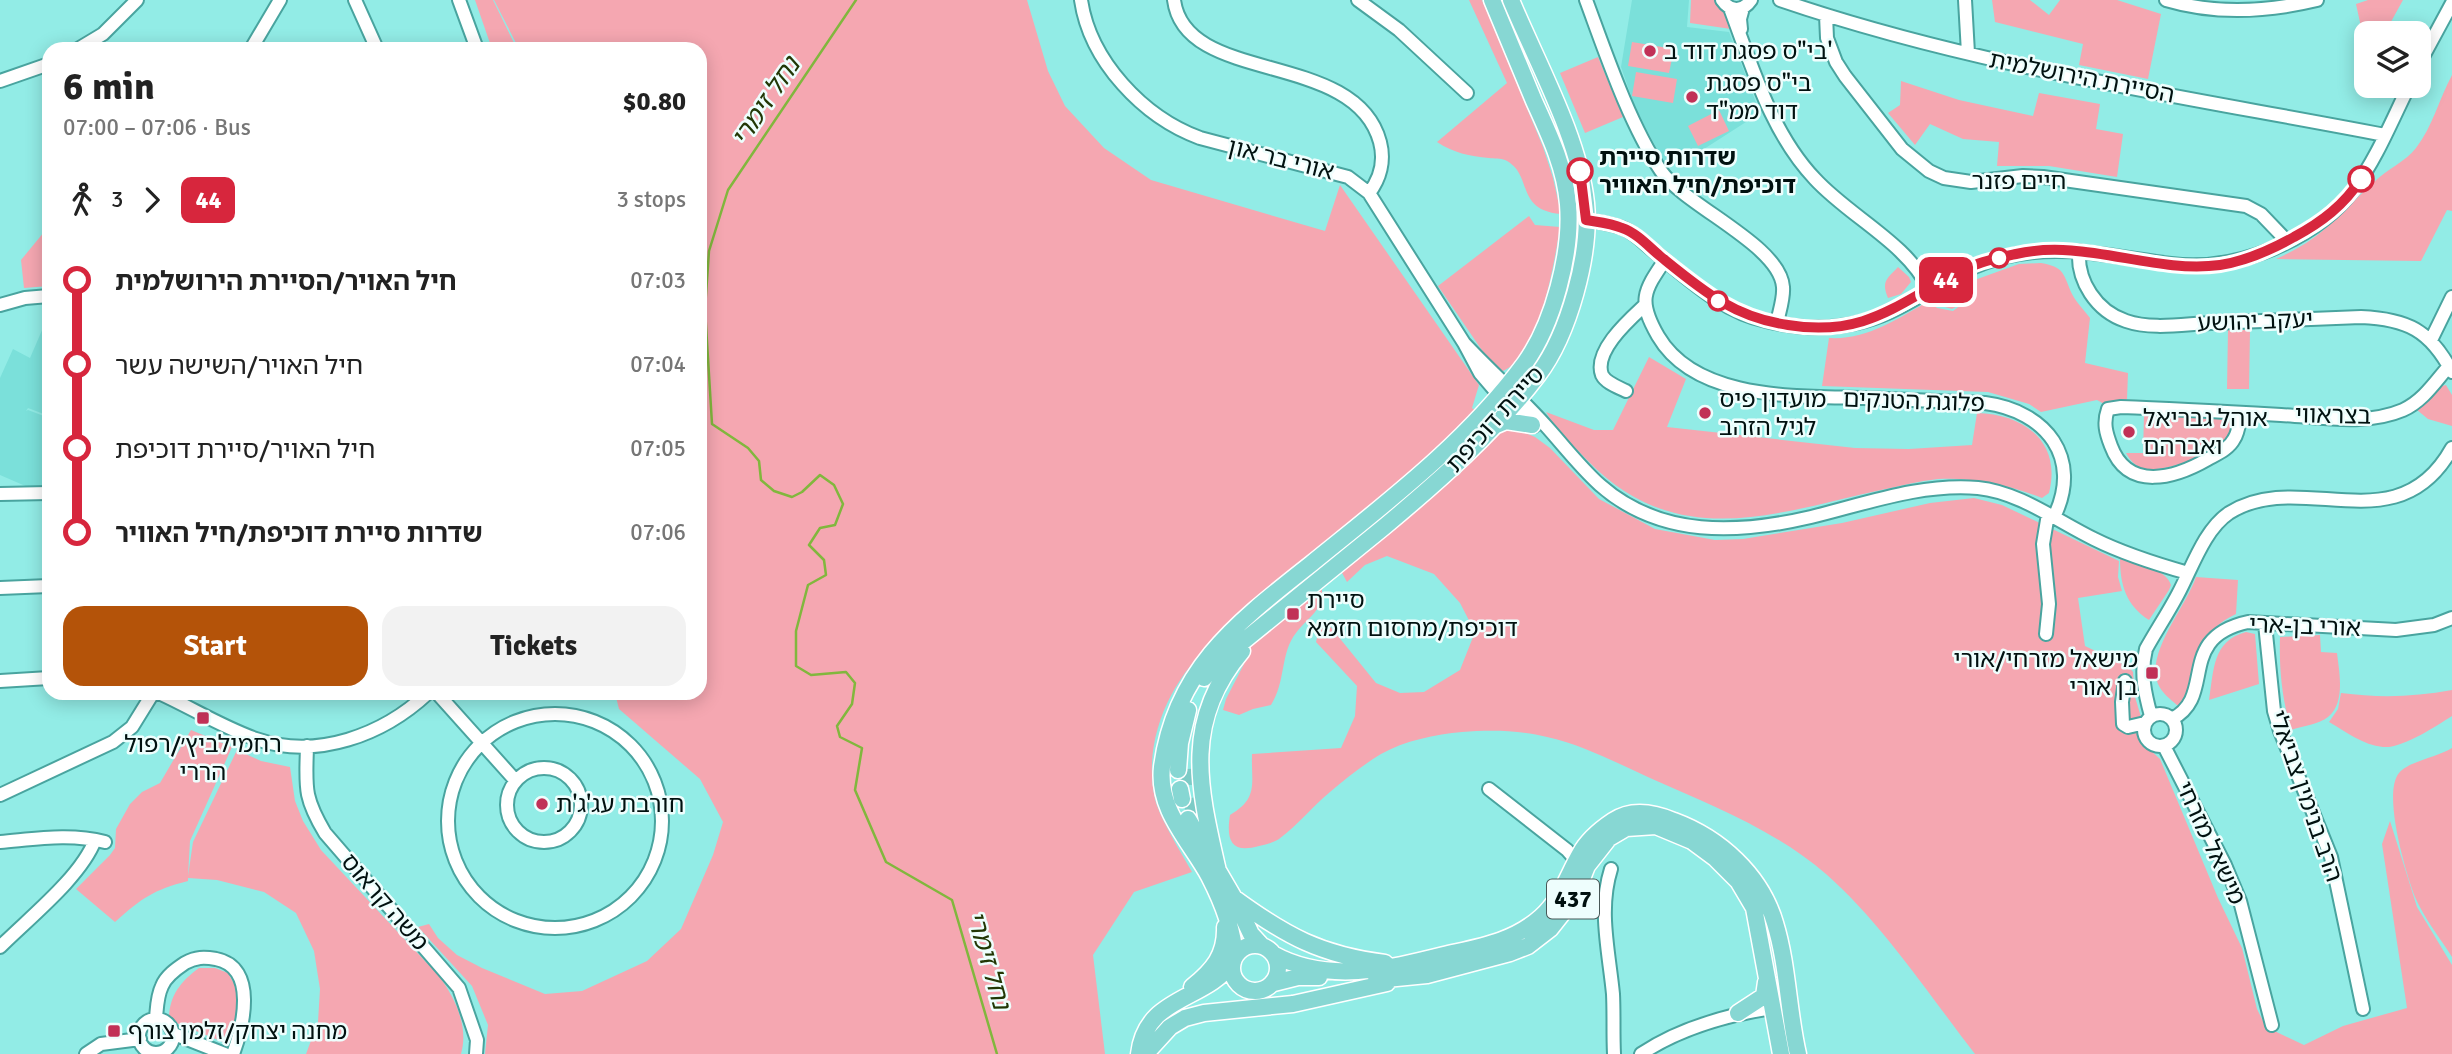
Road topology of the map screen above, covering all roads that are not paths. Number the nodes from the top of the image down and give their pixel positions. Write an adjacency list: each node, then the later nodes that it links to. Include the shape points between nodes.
1 (137, 0): 18 (street)
2 (279, 0): 19 (street)
3 (355, 0): 20 (street)
4 (459, 0): 21 (street)
5 (1081, 0): 29 (street, אורי בר און, via 1088,30 1108,64 1129,91 1161,119 1200,138 1348,177)
6 (1174, 0): 29 (street, via 1178,16 1194,38 1333,88 1360,107 1378,133 1381,148 1379,176)
7 (1358, 0): 26 (street, via 1399,30)
8 (1492, 0): 30 (main road, סיירת דוכיפת, via 1562,168)
9 (1511, 0): 31 (main road, סיירת דוכיפת, via 1579,163)
10 (1586, 0): 40 (street, via 1628,105 1663,173 1771,261 1779,274 1783,295)
11 (1780, 0): 17 (street, הסיירת הירושלמית)
12 (1965, 0): 23 (street)
13 (2166, 0): 14 (street, via 2254,11)
14 (2317, 0)
15 (1742, 3): 35 (street, via 1744,43 1765,98 1798,158 1830,195 1915,265)
16 (2452, 3): 22 (street)
17 (1826, 15): 23 (street, הסיירת הירושלמית); 32 (street, חיים פזנר, via 1827,38 1845,76 1902,149 1937,174 1962,182 2043,177 2246,206 2261,214)
18 (88, 42)
19 (255, 42)
20 (374, 42)
21 (474, 42)
22 (2431, 42)
23 (1968, 53): 28 (street, הסיירת הירושלמית, via 2054,74)
24 (42, 66): 25 (street)
25 (0, 80)
26 (1467, 93)
27 (2403, 98): 28 (street)
28 (2385, 135): 32 (street, via 2346,199 2329,216)
29 (1369, 193): 43 (street, אורי בר און, via 1464,343)
30 (1568, 221): 31 (street); 43 (main road, סיירת דוכיפת, via 1565,258 1547,318 1536,345)
31 (1586, 223): 34 (street, via 1644,243); 45 (main road, סיירת דוכיפת, via 1582,261 1564,324 1539,374)
32 (2287, 241): 33 (street, via 2220,265 2173,265)
33 (2079, 251): 35 (street, via 2046,250 1988,261); 41 (street, יעקב יהושע, via 2080,272 2089,292 2110,313 2129,322 2169,325 2374,317 2407,324)
34 (1665, 260): 39 (street, via 1644,297); 40 (street, via 1734,310)
35 (1930, 289): 40 (street, via 1892,311 1856,323 1814,328)
36 (42, 297): 38 (street)
37 (2452, 297): 41 (street)
38 (0, 305)
39 (1645, 305): 44 (street, via 1617,334 1601,364 1607,381); 53 (street, פלוגת הטנקים, via 1649,321 1677,360 1732,386 1784,395 1985,403 2021,412 2045,428 2061,457 2060,506)
40 (1776, 323)
41 (2431, 340): 42 (street, יעקב יהושע)
42 (2450, 369): 46 (street, בצראווי, via 2418,400 2389,415 2349,418)
43 (1502, 390): 45 (street, אורי בר און); 84 (main road, סיירת דוכיפת, via 1412,481 1227,634 1201,666 1179,705 1162,771 1168,808)
44 (1626, 391)
45 (1515, 402): 47 (street); 48 (main road, סיירת דוכיפת); 49 (street)
46 (2241, 412): 46 (street, בצראווי, via 2234,441 2226,448 2185,470 2157,477 2123,468 2105,430 2108,409 2113,407)
47 (1532, 425): 48 (main road, via 1506,421); 49 (street)
48 (1492, 427): 59 (main road, סיירת דוכיפת, via 1423,495)
49 (1563, 446): 53 (street, via 1600,485 1626,504 1696,528 1772,525 1894,496 1966,488 2010,496)
50 (2452, 449): 54 (street, via 2421,486 2396,497 2270,500 2239,508 2218,524)
51 (42, 493): 52 (street)
52 (0, 494)
53 (2051, 516): 54 (street, via 2122,552); 60 (street, פלוגת הטנקים, via 2043,544 2049,604)
54 (2188, 573): 69 (street, via 2146,649 2143,680)
55 (42, 586): 56 (street)
56 (0, 588)
57 (2452, 618): 58 (street, אורי בן-ארי, via 2396,630)
58 (2265, 624): 68 (street, אורי בן-ארי, via 2235,625 2210,642 2193,696 2187,708); 95 (street, הרב בנימין צביאלי, via 2274,711 2331,857)
59 (1262, 626): 73 (main road, סיירת דוכיפת, via 1245,639 1204,695); 81 (main road, via 1216,687 1205,724 1201,790)
60 (2046, 634)
61 (42, 678): 62 (street)
62 (0, 681)
63 (2125, 681): 69 (street, via 2123,724 2128,727)
64 (149, 700): 76 (street, via 132,727 113,742)
65 (173, 700): 71 (street, via 258,740)
66 (418, 700): 71 (street, via 368,733 334,744)
67 (443, 700): 70 (street)
68 (2172, 719): 69 (street, via 2164,714); 72 (street, via 2174,738)
69 (2148, 720): 72 (street, via 2144,733 2148,741)
70 (482, 742): 70 (street, via 458,773 448,810 454,857 476,895 514,921 551,929 594,922 615,911 650,872 663,826 654,779 642,758 622,736 571,714 520,719); 74 (street)
71 (307, 746): 106 (street, משה קראוס, via 306,795 324,833 459,988 477,1040)
72 (2164, 746): 99 (street, מישאל מזרחי, via 2240,901)
73 (1183, 769)
74 (515, 780): 74 (street, via 506,808 522,835 548,842 573,828 581,801 576,785 564,773 537,768)
75 (1489, 789): 80 (street)
76 (0, 795)
77 (1191, 818): 81 (main road)
78 (0, 842): 85 (street, via 65,836 100,841 73,876)
79 (1589, 842): 80 (street); 82 (main road, 437); 92 (main road, 437, via 1616,818 1645,813 1701,832 1739,863 1766,900)
80 (1567, 850): 82 (street)
81 (1216, 865): 84 (main road)
82 (1575, 867): 88 (main road, 437, via 1542,917 1513,936)
83 (1611, 869): 107 (street, via 1605,888 1604,924)
84 (1229, 903): 86 (main road); 87 (main road); 88 (main road, via 1317,948); 94 (main road, via 1222,954 1208,973)
85 (0, 947)
86 (1267, 950): 87 (main road, via 1249,946); 88 (main road, 437, via 1297,965 1340,971); 91 (main road, via 1279,968)
87 (1234, 960): 93 (main road, via 1234,978); 94 (main road, via 1213,982)
88 (1405, 965)
89 (1427, 975): 90 (main road, 437, via 1528,946 1565,910 1587,866 1609,838 1626,828 1656,826 1692,841 1738,881 1754,908); 91 (main road, 437, via 1349,981 1298,976); 103 (main road, via 1293,1004 1185,1018)
90 (1766, 980): 96 (main road, via 1764,996); 98 (main road, 437)
91 (1273, 983): 93 (main road, via 1261,991)
92 (1786, 984): 98 (main road, 437); 98 (street)
93 (1245, 989): 103 (main road, via 1227,987 1186,1003 1161,1023)
94 (1169, 1006): 103 (main road, via 1150,1020 1142,1040)
95 (2363, 1009)
96 (1745, 1012): 98 (main road); 108 (street, via 1682,1032)
97 (156, 1018): 100 (street, via 167,1022); 101 (street, via 145,1023); 105 (street, via 162,985 173,971 194,958 223,960 239,978 245,998)
98 (1780, 1020): 109 (main road, 437); 110 (main road, 437)
99 (2272, 1025)
100 (174, 1034): 101 (street, via 170,1046 158,1053 146,1050); 102 (street)
101 (139, 1040): 104 (street, via 101,1044)
102 (221, 1052)
103 (1146, 1052)
104 (86, 1054)
105 (233, 1054)
106 (476, 1054)
107 (1614, 1054)
108 (1641, 1054)
109 (1781, 1054)
110 (1798, 1054)

